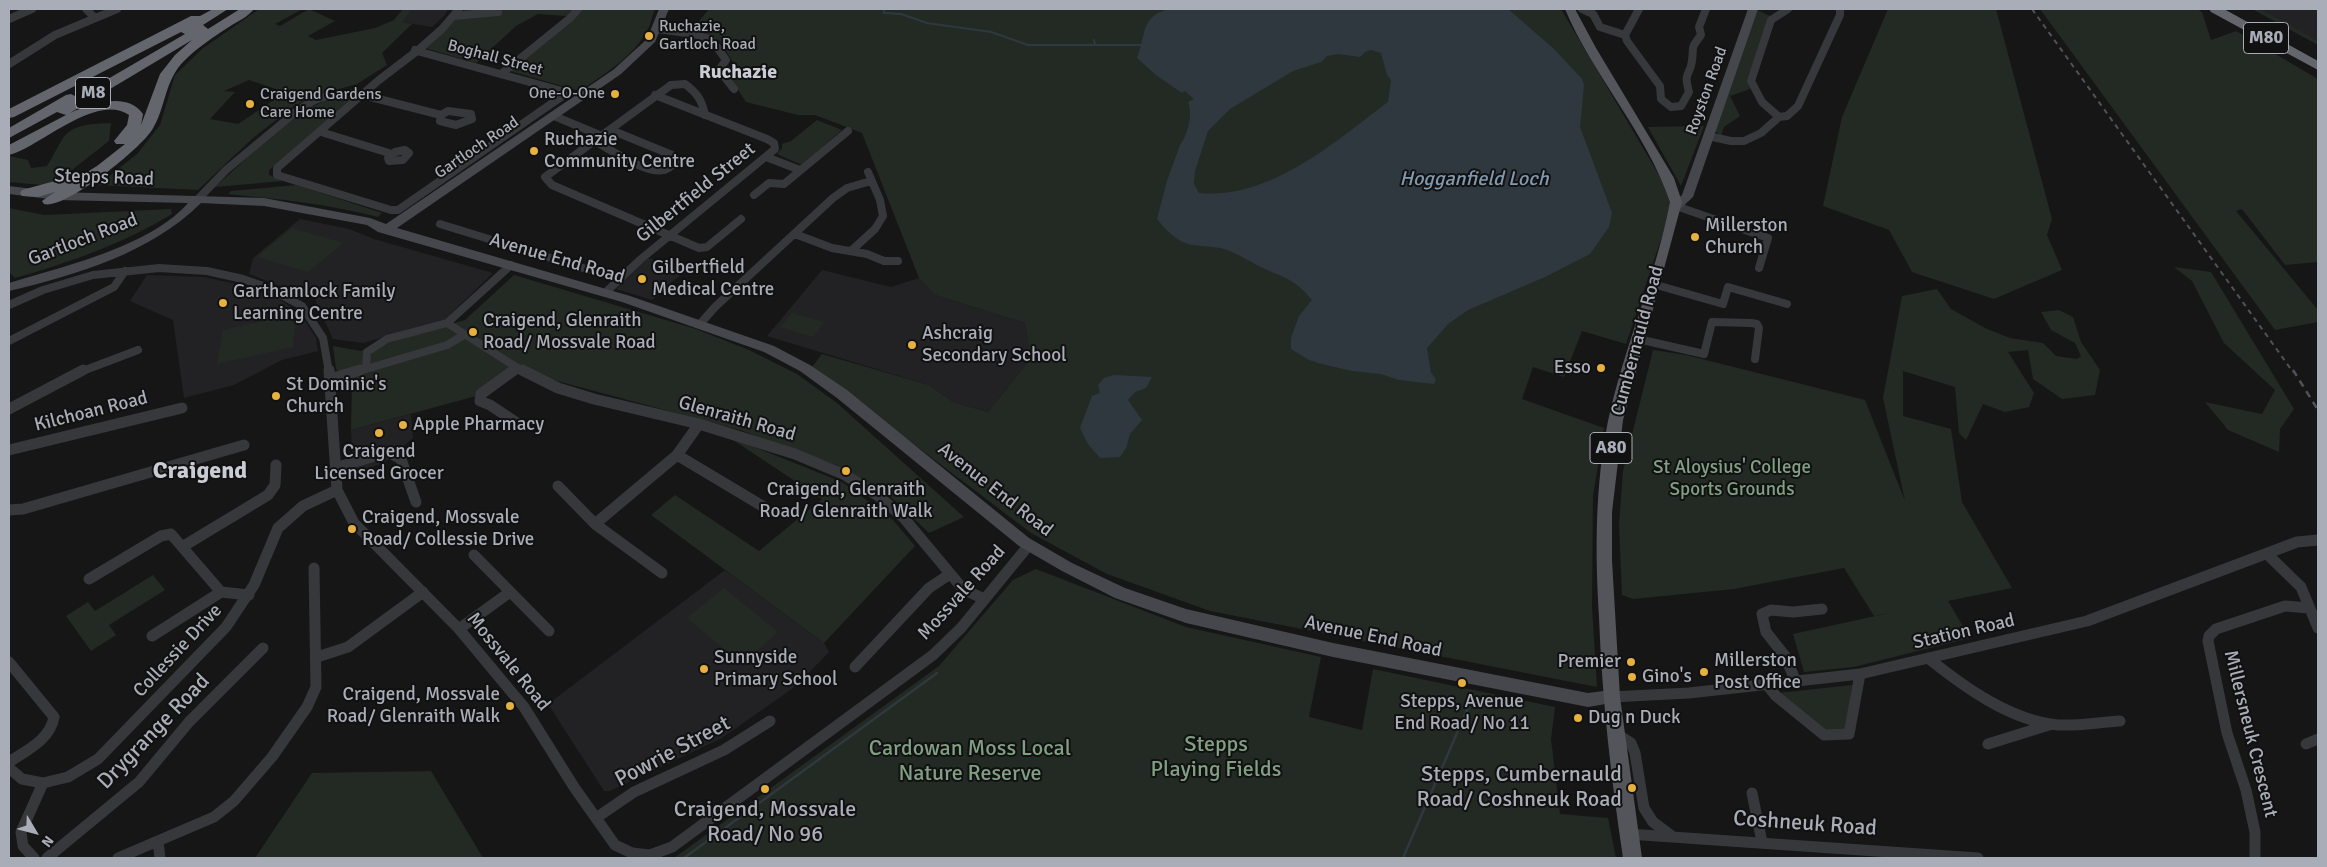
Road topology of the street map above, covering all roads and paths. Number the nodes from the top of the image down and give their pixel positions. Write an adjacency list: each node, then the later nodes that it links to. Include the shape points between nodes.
1 (32, 9): 22 (street)
2 (86, 9): 21 (street)
3 (117, 9): 21 (street)
4 (215, 9): 34 (highway)
5 (222, 9): 42 (highway, M8)
6 (237, 9): 46 (highway, M8)
7 (248, 9): 51 (highway, via 174,64 159,88 146,129 120,155)
8 (578, 9): 30 (street)
9 (664, 9): 23 (street, Gartloch Road)
10 (1570, 9): 57 (main road, via 1668,178)
11 (1582, 9): 24 (street, via 1593,14 1600,27)
12 (1639, 9): 24 (street)
13 (1706, 9): 24 (street, via 1699,27 1702,35 1691,49 1692,62 1685,77 1689,92 1681,106 1671,107 1661,99 1660,86)
14 (1753, 9): 44 (street, Royston Road)
15 (1788, 9): 38 (street, via 1771,20 1751,82 1762,104)
16 (1840, 9): 38 (street, via 1798,106 1787,116)
17 (2214, 9): 29 (highway, M80)
18 (2228, 10): 26 (highway); 27 (highway, M80)
19 (457, 12): 20 (street); 25 (street)
20 (498, 12)
21 (94, 17): 28 (street, via 55,35)
22 (9, 19)
23 (657, 29): 31 (street, via 712,40 726,60 719,70); 37 (street, Gartloch Road, via 643,50 618,72)
24 (1625, 35)
25 (415, 50): 30 (street, Boghall Street); 32 (street)
26 (2318, 56)
27 (2318, 60)
28 (9, 64)
29 (2318, 67)
30 (501, 74): 41 (street, Boghall Street, via 562,91 564,95 398,210 277,175 277,168)
31 (734, 89)
32 (362, 95): 35 (street); 41 (street); 58 (street, via 330,95 298,110 226,170)
33 (655, 95): 36 (street, Gilbertfield Street); 36 (street, via 671,85 685,84 702,101); 39 (street)
34 (9, 114)
35 (441, 115)
36 (705, 115): 49 (street, Gilbertfield Street, via 774,143 775,149)
37 (554, 116): 43 (street); 61 (street, Gartloch Road)
38 (1779, 117): 44 (street, via 1774,124 1744,141)
39 (611, 130): 43 (street); 45 (street, via 677,161 660,171)
40 (848, 130): 50 (street)
41 (320, 132): 48 (street)
42 (9, 134)
43 (602, 136): 45 (street)
44 (1708, 136): 57 (street, Royston Road, via 1687,197)
45 (594, 141): 63 (street, via 545,177 552,185)
46 (9, 144)
47 (9, 151): 51 (highway, via 82,112 117,106 133,110 137,119 134,126)
48 (392, 154)
49 (766, 157): 50 (street); 63 (street, Gilbertfield Street)
50 (800, 170): 54 (street, via 784,184 769,183)
51 (77, 186): 53 (highway); 56 (highway); 58 (street, Stepps Road)
52 (9, 190): 53 (street, Stepps Road)
53 (27, 193): 56 (main road, Stepps Road)
54 (754, 194)
55 (9, 197): 56 (street, Stepps Road)
56 (52, 198): 58 (main road, Stepps Road)
57 (1675, 200): 67 (street, via 1768,238); 70 (main road, Cumbernauld Road / A80)
58 (194, 202): 61 (street); 71 (street, Gartloch Road, via 167,225 111,254)
59 (740, 220): 63 (street, via 707,247 699,248)
60 (440, 224): 69 (street)
61 (388, 229): 66 (street, Avenue End Road, via 456,252)
62 (795, 234): 64 (street, via 832,248); 64 (street, via 846,188 869,176 883,206 884,217); 76 (street)
63 (668, 236): 69 (street, Gilbertfield Street)
64 (852, 250): 65 (street, via 884,261)
65 (898, 262)
66 (511, 265): 72 (street, Avenue End Road); 75 (street)
67 (1759, 268)
68 (125, 271): 74 (street, Mossvale Road, via 93,275); 79 (street, via 114,287); 84 (street, Mossvale Road, via 159,268 207,271 243,279 286,296 302,306 323,338)
69 (619, 279): 72 (street, Gilbertfield Street)
70 (1653, 284): 73 (street, via 1723,304 1728,287); 78 (main road, Cumbernauld Road / A80)
71 (9, 287)
72 (606, 292): 76 (street, Avenue End Road)
73 (1787, 304)
74 (9, 305)
75 (446, 323): 77 (street, Glenraith Road); 83 (street, via 388,339 367,352)
76 (700, 324): 101 (street, Avenue End Road, via 769,349 805,368 842,394)
77 (464, 335): 82 (street, Glenraith Road); 83 (street, via 447,345)
78 (1638, 339): 81 (street, via 1704,354 1712,322 1733,320 1757,324 1760,328); 128 (main road, Cumbernauld Road / A80, via 1616,420 1605,495 1604,560)
79 (9, 341)
80 (138, 350): 86 (street, via 88,367)
81 (1755, 359)
82 (517, 368): 87 (street, Glenraith Road, via 558,388); 88 (street, via 481,394 480,401 490,404)
83 (366, 369): 84 (street)
84 (330, 379): 93 (street, Mossvale Road)
85 (182, 408): 90 (street, Kilchoan Road)
86 (9, 409)
87 (699, 424): 91 (street); 107 (street, Glenraith Road, via 795,454 845,475 903,517)
88 (520, 425)
89 (244, 445): 98 (street, via 24,509)
90 (9, 450)
91 (677, 455): 97 (street); 99 (street)
92 (276, 465): 102 (street, via 275,485 268,495)
93 (335, 468): 95 (street, Mossvale Road); 96 (street, via 388,452 402,458)
94 (558, 486): 99 (street)
95 (337, 490): 110 (street, Mossvale Road, via 354,523); 112 (street, Collessie Drive, via 303,506 278,528)
96 (416, 502)
97 (764, 507)
98 (9, 510)
99 (595, 524): 106 (street)
100 (2315, 539): 103 (street, Station Road)
101 (1029, 545): 113 (street, Mossvale Road); 128 (street, Avenue End Road, via 1120,593 1186,616 1333,650 1588,700)
102 (182, 547): 108 (street, via 170,534 166,534); 109 (street)
103 (2267, 554): 114 (street, via 2301,587); 122 (street, Station Road, via 2087,622)
104 (474, 555): 111 (street)
105 (314, 568): 121 (street)
106 (662, 573)
107 (950, 574): 113 (street, Glenraith Road, via 963,589); 124 (street, via 929,588)
108 (89, 579)
109 (221, 592): 112 (street); 119 (street)
110 (423, 592): 117 (street, Mossvale Road); 121 (street, via 348,646)
111 (510, 592): 117 (street); 118 (street)
112 (249, 595): 138 (street, Collessie Drive, via 212,644 108,750 79,772 56,781)
113 (984, 600): 140 (street, Mossvale Road, via 933,655 672,847 650,855 632,853 615,845)
114 (2310, 608): 116 (street); 151 (street, Millersneuk Crescent, via 2285,606 2216,629 2209,636 2227,733 2246,790 2257,844)
115 (1822, 609): 126 (street, via 1771,610 1762,614 1761,624 1784,655)
116 (2318, 628)
117 (459, 629): 140 (street, Mossvale Road, via 524,707)
118 (549, 632)
119 (152, 636)
120 (263, 648): 146 (street, Drygrange Road, via 189,722 139,782)
121 (317, 657): 143 (street, via 316,687 307,707 272,758 234,801 214,817)
122 (1928, 658): 125 (street, Station Road); 131 (street, via 1977,693 2014,712)
123 (9, 662): 136 (street, via 54,717 45,736)
124 (855, 667)
125 (1860, 674): 126 (street, Station Road); 127 (street, via 1849,734 1824,735)
126 (1796, 682): 127 (street, Station Road)
127 (1767, 685): 128 (street, Station Road)
128 (1611, 697): 132 (main road, Cumbernauld Road / A80)
129 (770, 721): 140 (street, Powrie Street, via 724,750 634,792)
130 (2120, 721): 131 (street)
131 (2052, 724): 134 (street)
132 (1615, 733): 141 (main road, Cumbernauld Road / A80); 142 (street, via 1631,743 1635,753 1644,808 1653,822)
133 (2318, 739): 135 (street)
134 (1988, 744)
135 (2306, 744)
136 (9, 762)
137 (9, 768): 138 (street, Collessie Drive, via 22,779)
138 (43, 782): 145 (street, via 21,832 23,846)
139 (1752, 794): 144 (street)
140 (596, 818)
141 (1628, 834): 142 (street, Coshneuk Road); 149 (main road, Cumbernauld Road / A80)
142 (1673, 837): 144 (street, Coshneuk Road)
143 (158, 842): 147 (street); 148 (street)
144 (1762, 842): 150 (street, Coshneuk Road)
145 (34, 858)
146 (47, 858)
147 (118, 858)
148 (160, 858)
149 (1633, 858)
150 (1978, 858)
151 (2255, 858)

